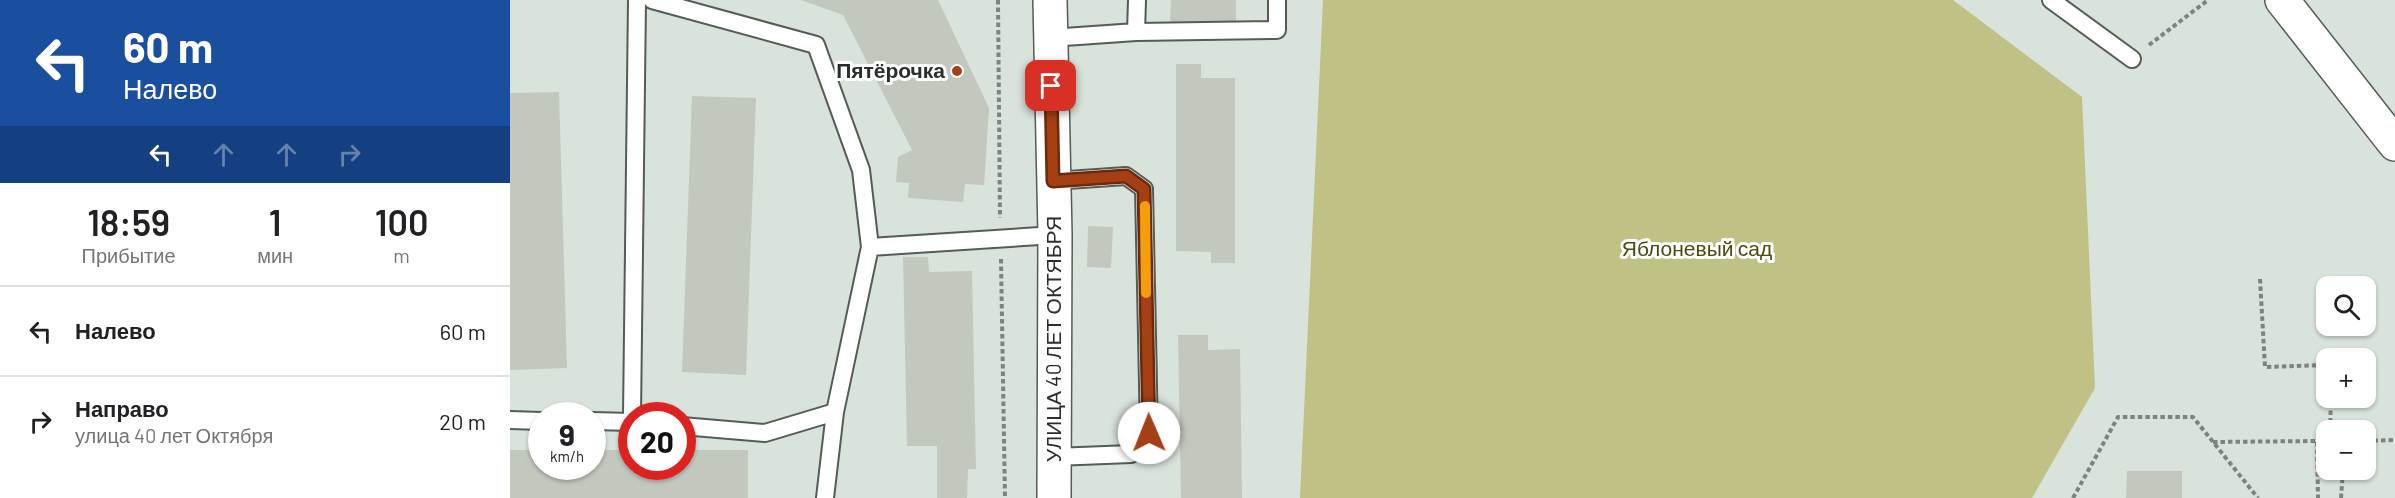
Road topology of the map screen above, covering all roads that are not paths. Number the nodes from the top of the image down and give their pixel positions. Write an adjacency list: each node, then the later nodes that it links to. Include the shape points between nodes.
1 (637, 0): 15 (lane)
2 (652, 0): 14 (lane, via 816,45 861,170)
3 (1050, 0): 9 (street, УЛИЦА 40 ЛЕТ ОКТЯБРЯ)
4 (1137, 0): 8 (lane)
5 (1277, 0): 8 (lane, via 1277,30)
6 (2051, 0): 10 (lane)
7 (2282, 0): 11 (street)
8 (1136, 32): 9 (lane)
9 (1050, 38): 12 (street, УЛИЦА 40 ЛЕТ ОКТЯБРЯ)
10 (2132, 58)
11 (2395, 144)
12 (1053, 181): 13 (street, УЛИЦА 40 ЛЕТ ОКТЯБРЯ); 20 (lane, via 1126,176 1144,189 1149,433 1131,454)
13 (1055, 235): 14 (lane); 20 (street, УЛИЦА 40 ЛЕТ ОКТЯБРЯ)
14 (870, 247): 16 (lane)
15 (632, 402)
16 (835, 412): 19 (lane, via 765,433); 21 (lane)
17 (510, 420): 18 (lane)
18 (528, 421)
19 (696, 427)
20 (1054, 458): 22 (street, УЛИЦА 40 ЛЕТ ОКТЯБРЯ)
21 (825, 498)
22 (1054, 498)

